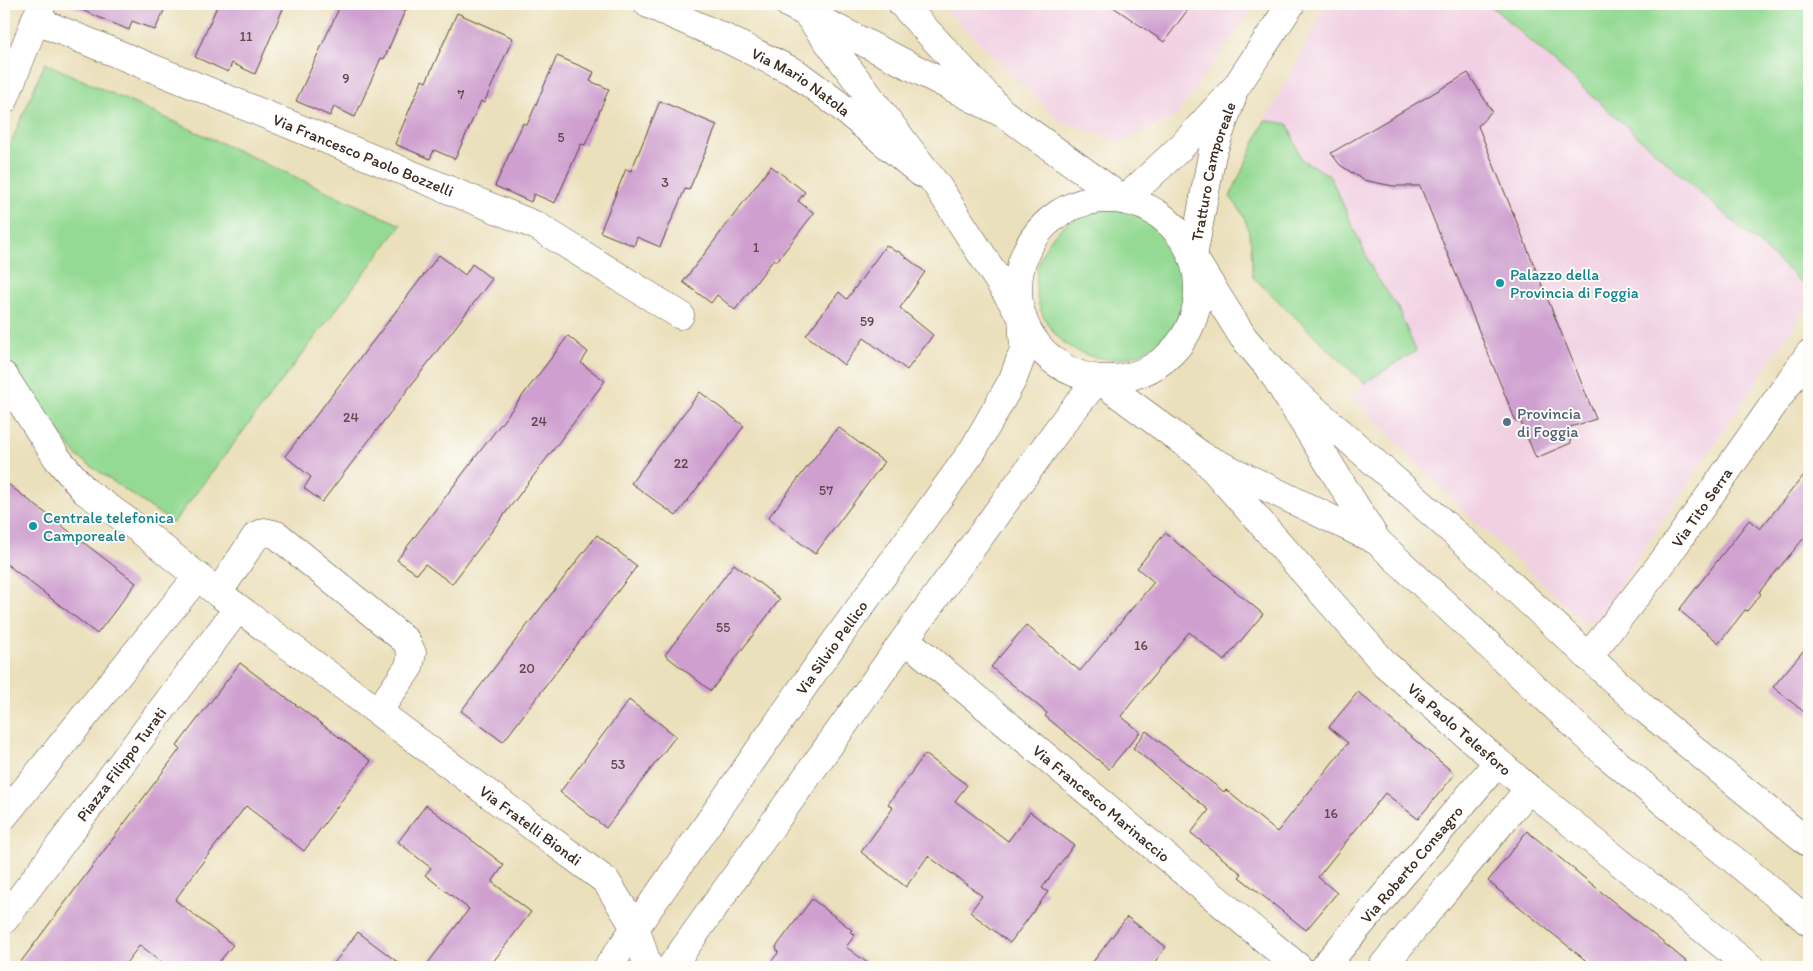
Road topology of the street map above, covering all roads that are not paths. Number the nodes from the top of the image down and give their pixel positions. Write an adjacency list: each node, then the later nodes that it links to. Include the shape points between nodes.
1 (648, 4): 9 (street, Via Mario Natola, via 723,36 796,73)
2 (902, 4): 8 (street, Via Mario Natola)
3 (1291, 4): 6 (street, Tratturo Camporeale)
4 (797, 8): 8 (street, Via Mario Natola); 9 (street, Via Mario Natola)
5 (38, 12): 7 (street, Via Francesco Paolo Bozzelli); 12 (street, Via Francesco Paolo Bozzelli, via 537,226)
6 (1236, 87): 10 (street, Tratturo Camporeale, via 1182,146); 11 (street, Tratturo Camporeale, via 1212,154)
7 (4, 100)
8 (1006, 115): 10 (street, Via Mario Natola)
9 (938, 187): 13 (street, Via Mario Natola)
10 (1124, 200): 11 (street, via 1167,220 1179,232); 13 (street, via 1079,203 1063,210 1034,236 1024,254 1019,274)
11 (1193, 257): 15 (street, Via Paolo Telesforo, via 1243,337); 17 (street, via 1198,275 1198,295 1191,326 1182,341 1170,355 1149,370 1124,378)
12 (680, 315)
13 (1022, 316): 17 (street, via 1035,342 1053,361 1068,370); 30 (street, Via Silvio Pellico, via 1024,350 1013,379 973,450 817,667)
14 (1809, 354): 22 (street, Via Tito Serra, via 1665,559)
15 (1271, 370): 19 (street, Via Paolo Telesforo); 22 (street, Via Paolo Telesforo, via 1476,552)
16 (4, 376): 20 (street, Via Fratelli Biondi, via 56,458 85,491)
17 (1098, 379): 18 (street, Via Paolo Telesforo); 21 (street)
18 (1202, 456): 19 (street, Via Paolo Telesforo); 24 (street, Via Paolo Telesforo, via 1385,664)
19 (1377, 542): 29 (street, Via Paolo Telesforo, via 1608,756)
20 (218, 592): 23 (street, Via Fratelli Biondi); 23 (street, via 256,536 265,532 277,535 406,641 412,653 409,667); 26 (street); 28 (street, Piazza Filippo Turati)
21 (905, 639): 33 (street); 34 (street, Via Francesco Marinaccio)
22 (1588, 657): 27 (street, Via Paolo Telesforo, via 1646,710)
23 (379, 710): 30 (street, Via Fratelli Biondi, via 606,881)
24 (1498, 762): 25 (street, Via Paolo Telesforo); 35 (street, Via Roberto Consagro)
25 (1529, 789): 36 (street); 37 (street, Via Paolo Telesforo)
26 (4, 816)
27 (1809, 843)
28 (4, 920)
29 (1809, 922)
30 (636, 929): 31 (street, Via Silvio Pellico); 32 (street, Via Fratelli Biondi)
31 (608, 967)
32 (648, 967)
33 (671, 967)
34 (1298, 967)
35 (1324, 967)
36 (1382, 967)
37 (1750, 967)

